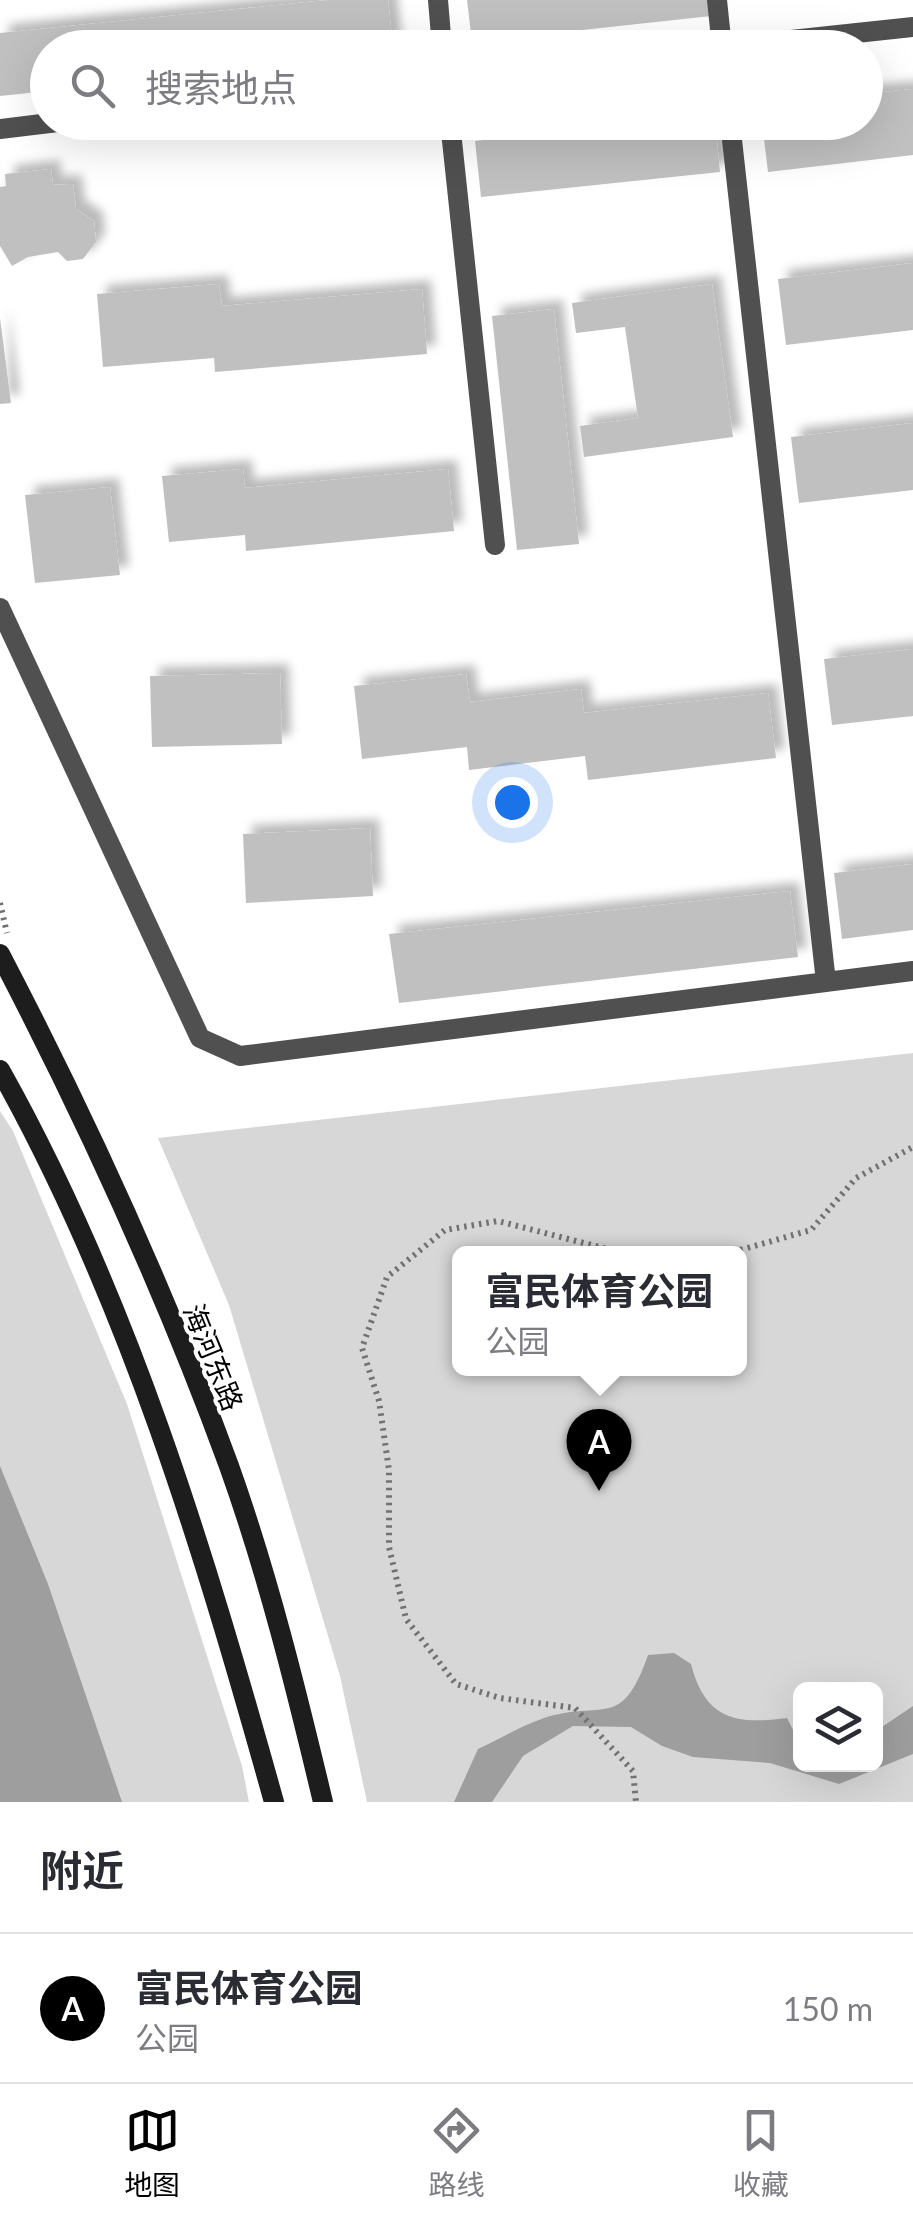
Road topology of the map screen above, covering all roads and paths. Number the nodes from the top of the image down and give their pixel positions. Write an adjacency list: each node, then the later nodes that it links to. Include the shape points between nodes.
1 (438, 0): 4 (street)
2 (717, 0): 5 (street)
3 (913, 27): 6 (street)
4 (440, 30)
5 (719, 30)
6 (883, 30)
7 (30, 126): 8 (street)
8 (0, 130)
9 (452, 140): 11 (street)
10 (732, 140): 15 (street)
11 (495, 545)
12 (0, 608): 15 (street, via 200,1038 217,1048 240,1056)
13 (0, 954): 21 (main road, 海河东路, via 125,1209 229,1467 288,1657)
14 (913, 971): 15 (street)
15 (826, 982)
16 (0, 1070): 20 (main road, via 145,1390 196,1528)
17 (913, 1147): 19 (path, via 856,1178 812,1230)
18 (596, 1246): 22 (path, via 498,1222 445,1230 387,1276 362,1348 379,1401 389,1470 389,1547 406,1619 456,1684 500,1698 575,1708 633,1771)
19 (747, 1248)
20 (274, 1802)
21 (323, 1802)
22 (636, 1802)

